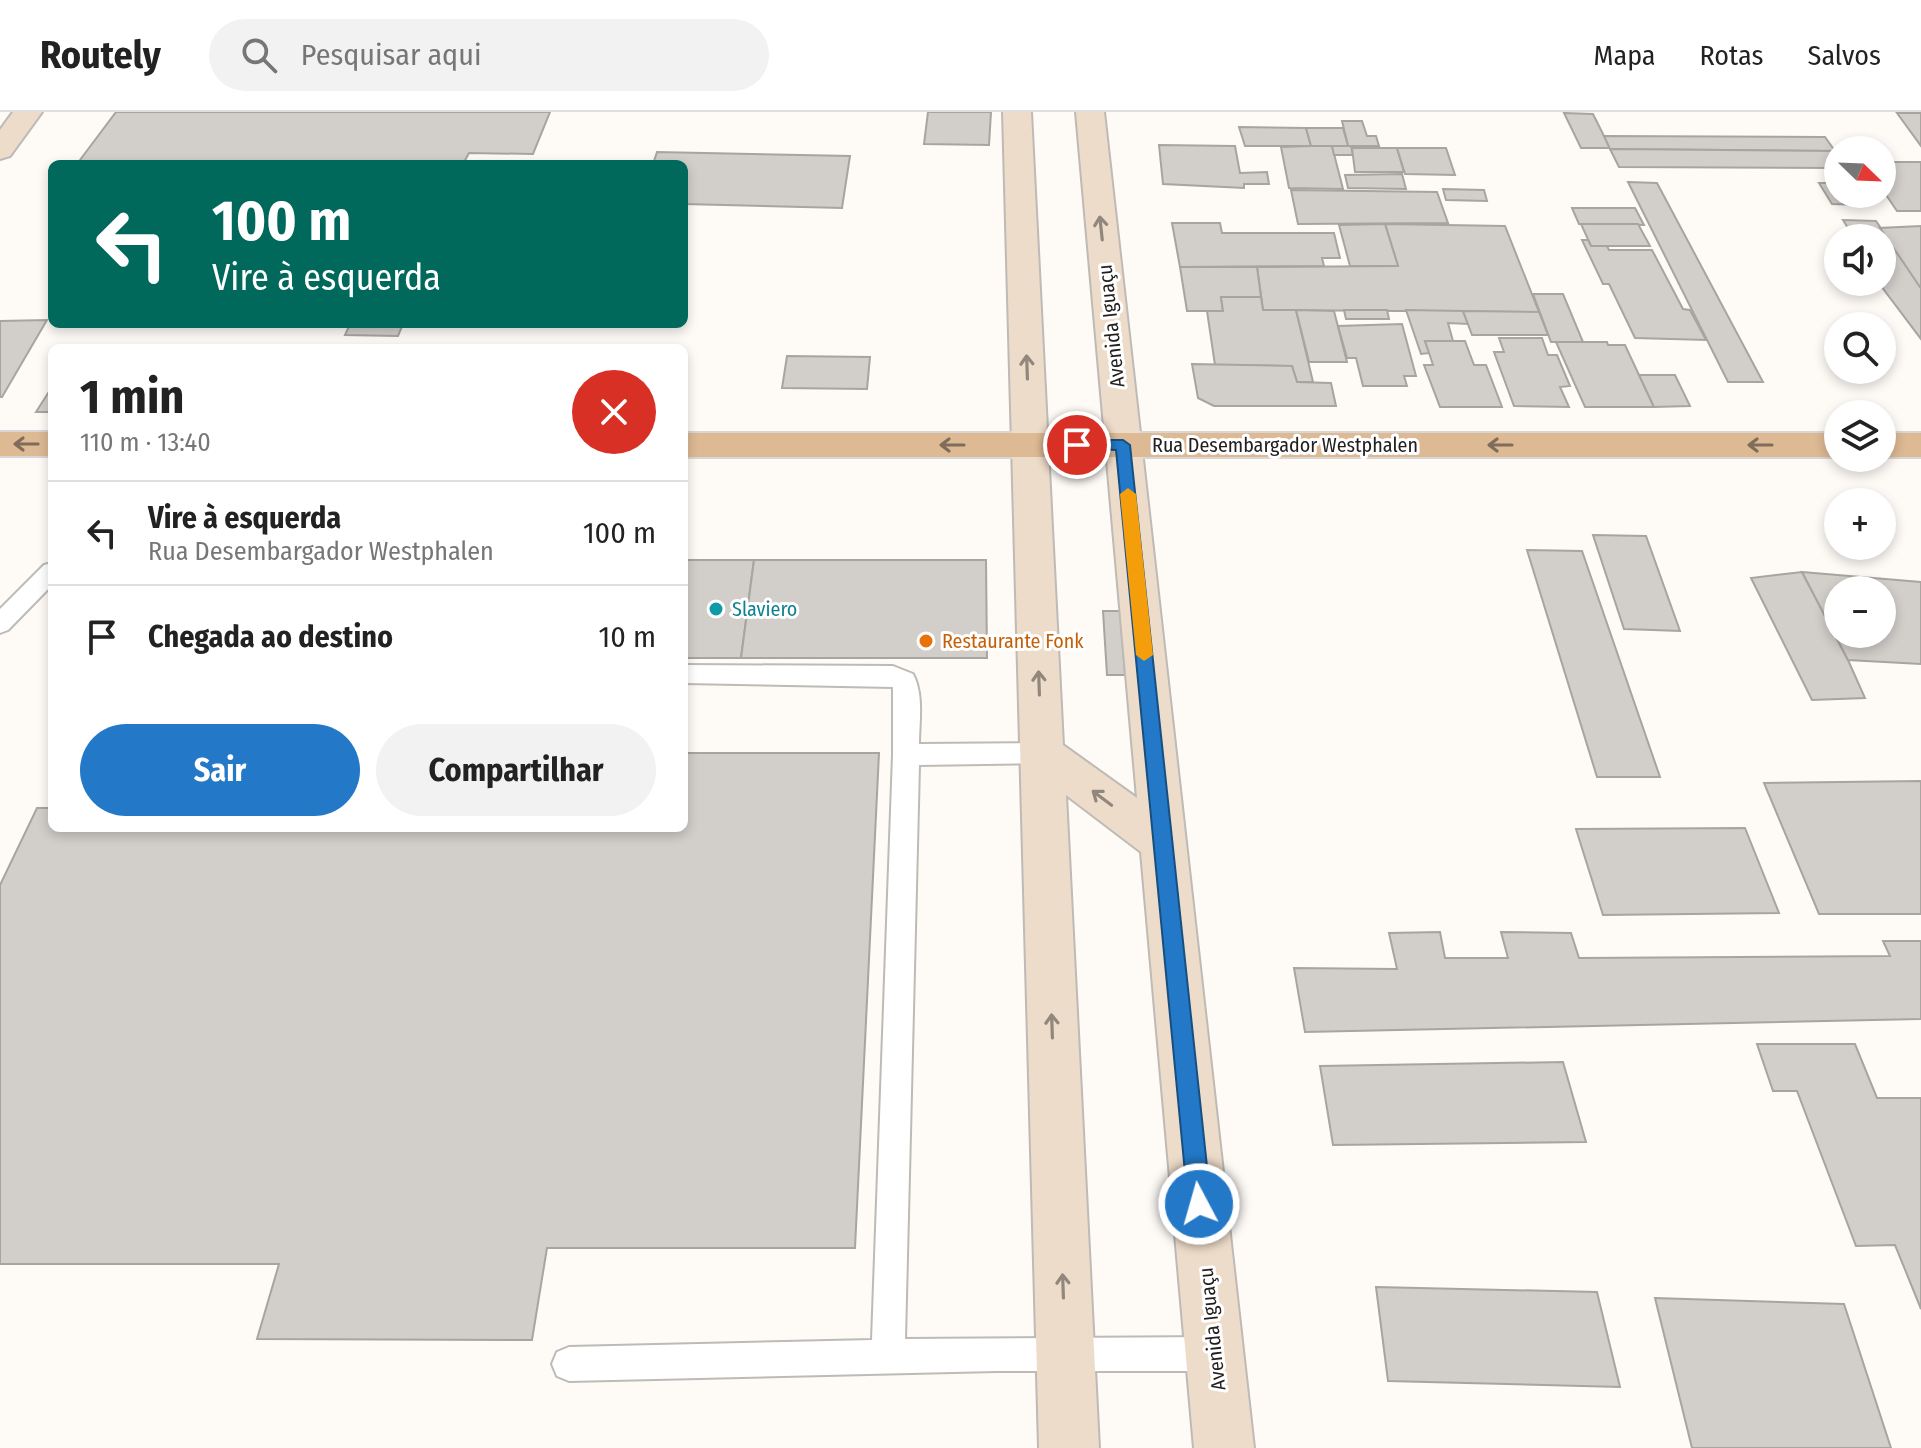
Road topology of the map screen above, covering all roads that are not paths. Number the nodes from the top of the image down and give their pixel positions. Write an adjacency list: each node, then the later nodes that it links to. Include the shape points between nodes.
1 (28, 112): 4 (main road)
2 (1017, 112): 8 (main road, one-way to 2)
3 (1090, 112): 9 (main road, Avenida Iguaçu, one-way to 3)
4 (0, 150)
5 (0, 444): 6 (main road, one-way to 5)
6 (48, 444)
7 (688, 445): 8 (main road, Rua Desembargador Westphalen, one-way to 7)
8 (1030, 445): 9 (main road, Rua Desembargador Westphalen); 16 (main road, one-way to 8)
9 (1123, 445): 10 (main road, Rua Desembargador Westphalen, one-way to 9); 18 (main road, Avenida Iguaçu)
10 (1824, 445)
11 (1896, 445): 12 (main road)
12 (1921, 445)
13 (48, 575): 14 (lane)
14 (0, 624)
15 (688, 674): 17 (lane, via 893,676 904,681 907,695)
16 (1042, 753): 17 (lane); 18 (main road, one-way to 16); 19 (main road, one-way to 16)
17 (906, 755): 21 (lane)
18 (1163, 843): 20 (main road, Avenida Iguaçu)
19 (1065, 1353): 20 (lane); 21 (lane); 23 (main road)
20 (1215, 1354): 24 (main road, Avenida Iguaçu)
21 (888, 1357): 22 (lane)
22 (569, 1364)
23 (1069, 1448)
24 (1224, 1448)

